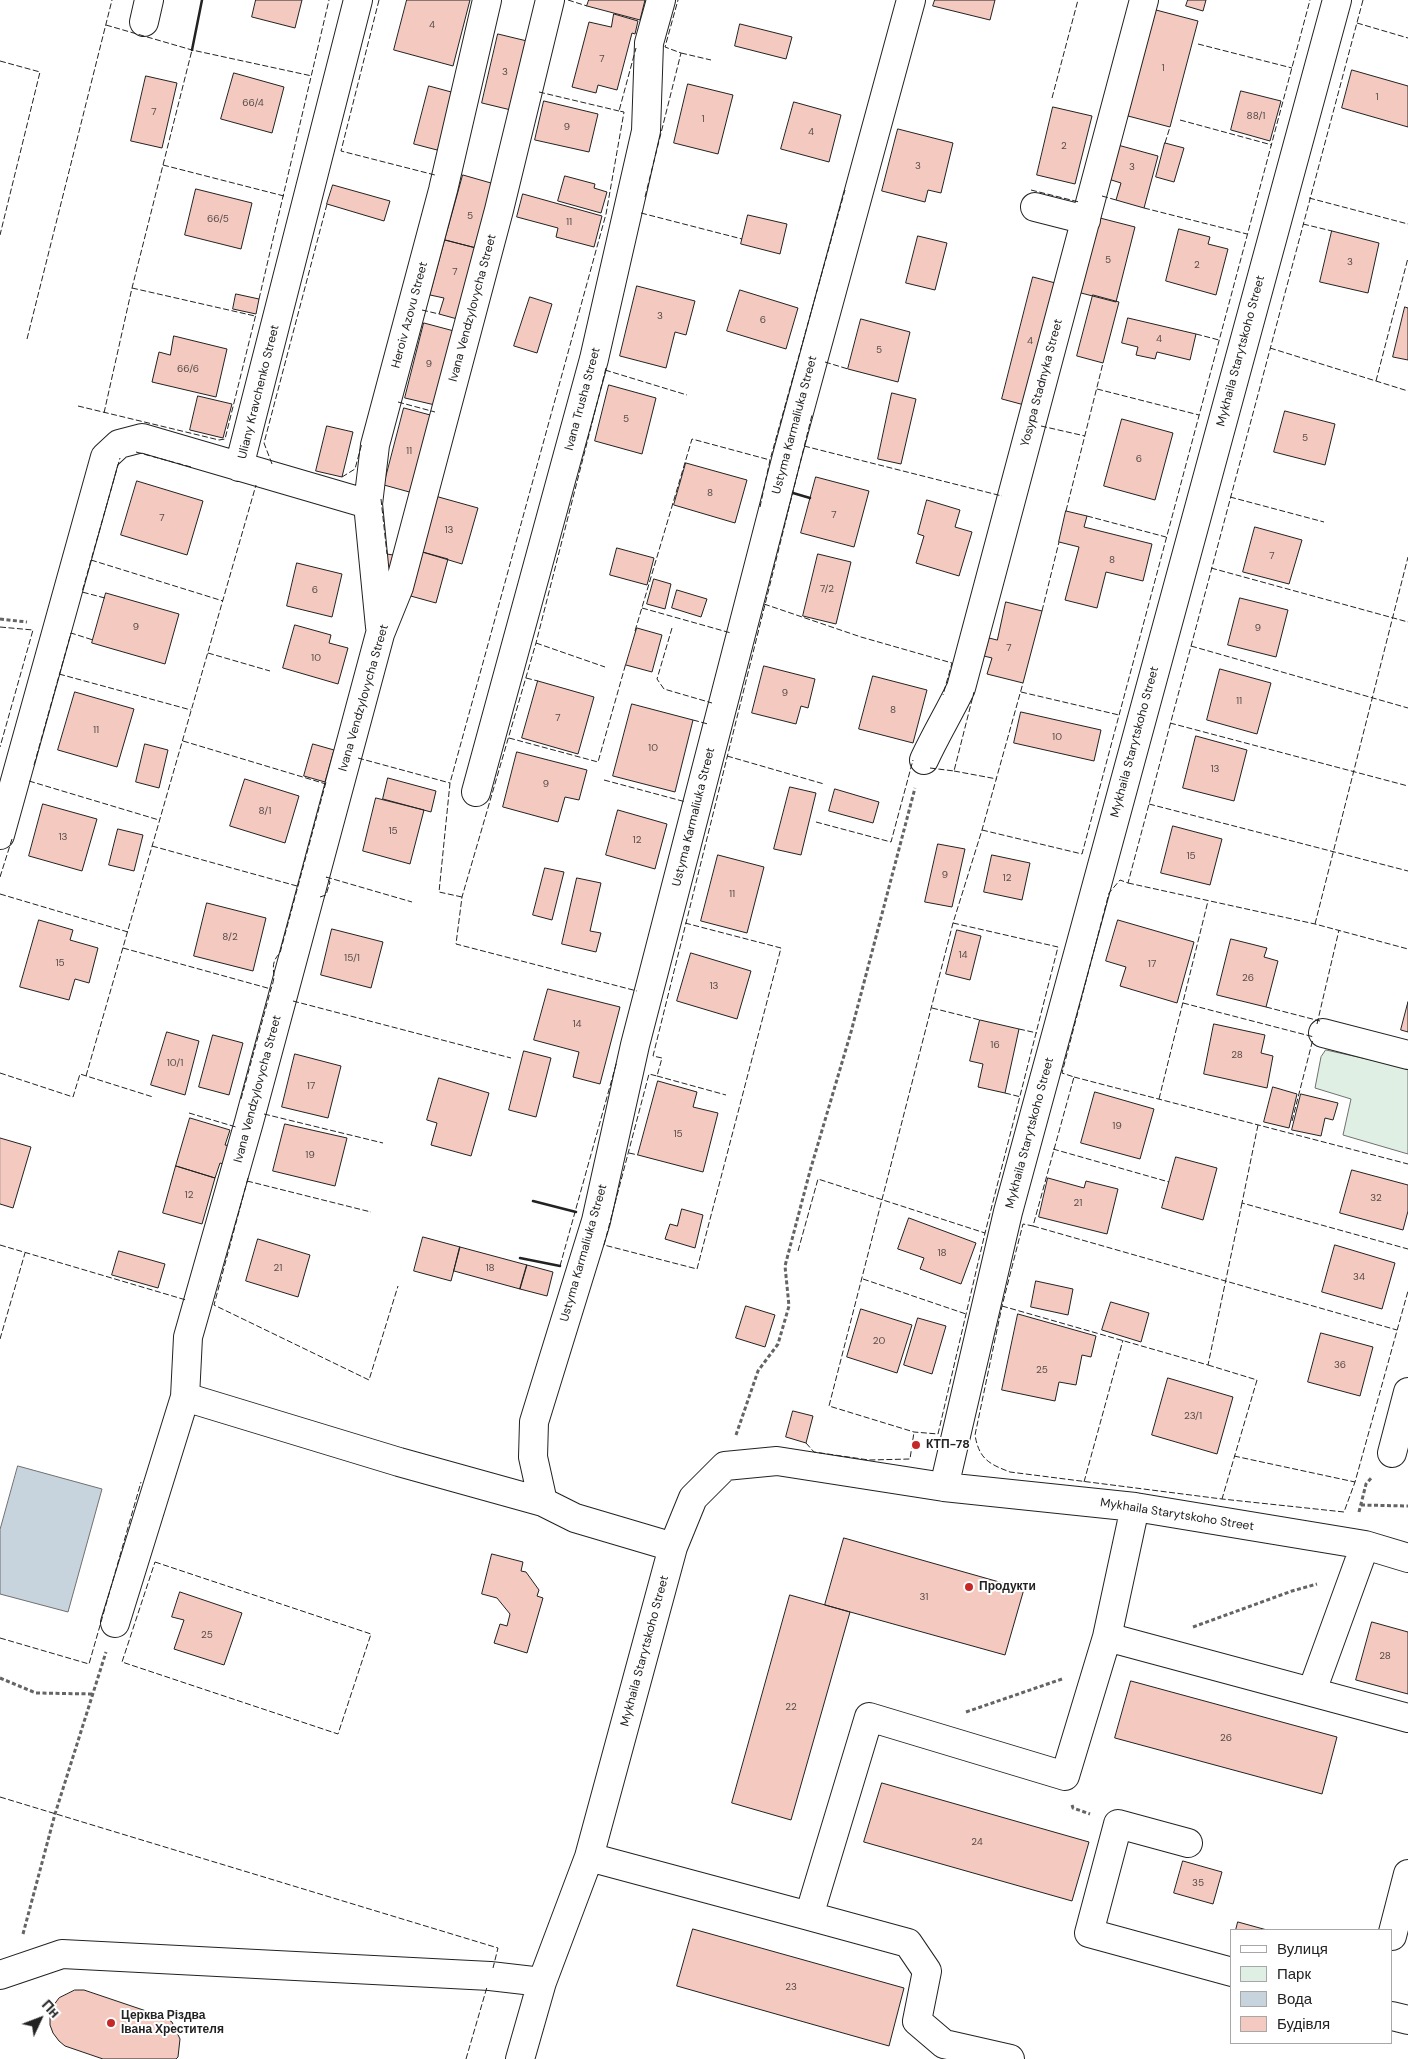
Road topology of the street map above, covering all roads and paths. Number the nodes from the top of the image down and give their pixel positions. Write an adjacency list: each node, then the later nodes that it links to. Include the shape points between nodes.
1 (358, 0): 10 (street, Uliany Kravchenko Street)
2 (487, 0): 11 (street, Heroiv Azovu Street, via 443,190 375,445)
3 (550, 0): 12 (street, Ivana Vendzylovycha Street, via 499,210 399,587)
4 (662, 0): 14 (street, Ivana Trusha Street, via 649,43 646,131 596,350)
5 (910, 0): 23 (street, Ustyma Karmaliuka Street, via 784,466 635,1045 596,1221 534,1422 533,1457)
6 (1144, 0): 9 (street, Yosypa Stadnyka Street)
7 (1337, 0): 22 (street, Mykhaila Starytskoho Street, via 1011,1203)
8 (1034, 207): 9 (street)
9 (1086, 220): 13 (street, Yosypa Stadnyka Street, via 961,688)
10 (240, 467): 11 (street); 15 (street, Uliany Kravchenko Street, via 142,438 119,444 105,457)
11 (368, 504): 12 (street, Heroiv Azovu Street)
12 (380, 634): 19 (street, Ivana Vendzylovycha Street, via 188,1337)
13 (924, 760): 21 (path, via 785,1266 789,1306 778,1344 758,1371)
14 (476, 792)
15 (0, 834)
16 (1323, 1033): 17 (street)
17 (1408, 1055)
18 (1408, 1392): 20 (street)
19 (185, 1397): 23 (street); 30 (street, Ivana Vendzylovycha Street)
20 (1392, 1453): 24 (path, via 1366,1484)
21 (725, 1466): 22 (street, Mykhaila Starytskoho Street, via 778,1461); 28 (street, Mykhaila Starytskoho Street, via 693,1498)
22 (944, 1487): 26 (street, Mykhaila Starytskoho Street)
23 (543, 1502): 28 (street, via 574,1518)
24 (1361, 1505): 25 (path); 27 (path)
25 (1408, 1506)
26 (1135, 1507): 27 (street, Mykhaila Starytskoho Street); 31 (street)
27 (1357, 1544): 29 (street, Mykhaila Starytskoho Street); 33 (street)
28 (673, 1547): 39 (street, Mykhaila Starytskoho Street)
29 (1408, 1558)
30 (115, 1623): 34 (path)
31 (1107, 1637): 33 (street); 36 (street)
32 (0, 1678): 34 (path, via 36,1693)
33 (1312, 1691): 35 (street)
34 (94, 1694): 44 (path)
35 (1408, 1718)
36 (1065, 1776): 37 (path, via 1073,1808); 41 (street, via 869,1717)
37 (1118, 1824): 38 (street); 43 (street, via 1089,1933)
38 (1188, 1843)
39 (589, 1857): 41 (street); 45 (street, Mykhaila Starytskoho Street)
40 (1408, 1874): 42 (street)
41 (809, 1916): 49 (street, via 908,1943 927,1972 917,2021 944,2044)
42 (1393, 1932)
43 (1230, 1971)
44 (7, 1973): 45 (street, via 62,1954 490,1976)
45 (542, 1982): 48 (street, Mykhaila Starytskoho Street)
46 (1393, 2016): 47 (street)
47 (1408, 2020)
48 (520, 2059)
49 (1010, 2059)

